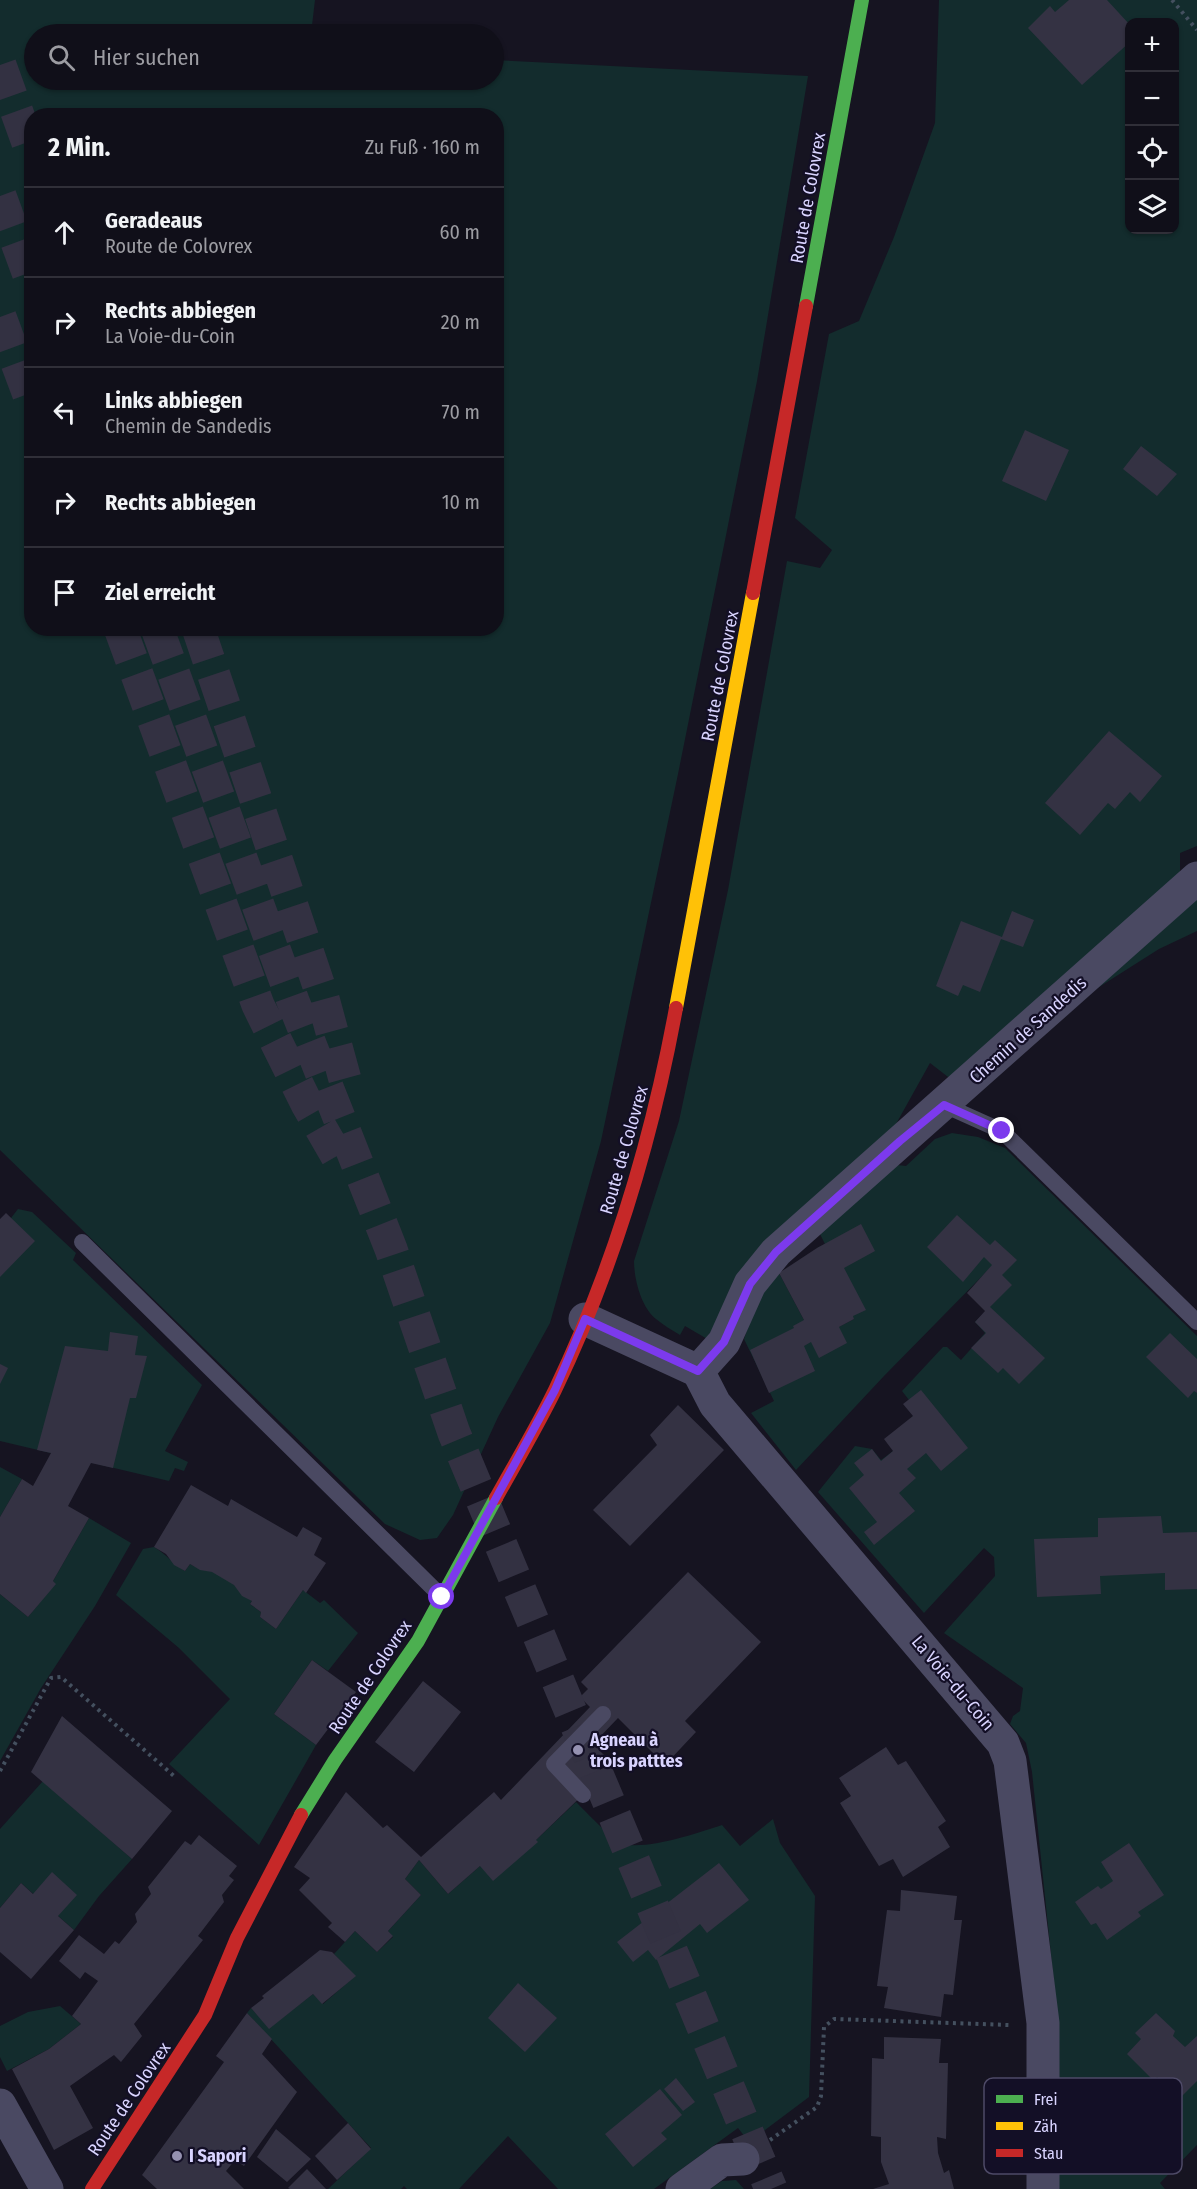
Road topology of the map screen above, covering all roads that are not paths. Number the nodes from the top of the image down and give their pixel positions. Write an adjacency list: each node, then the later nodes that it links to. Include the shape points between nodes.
1 (862, 0): 5 (street, Route de Colovrex, via 668,1053 642,1161)
2 (1197, 878): 3 (street, Chemin de Sandedis)
3 (944, 1105): 6 (lane, via 1002,1131); 7 (street, Chemin de Sandedis, via 776,1252 750,1284 724,1342)
4 (82, 1242): 8 (lane)
5 (585, 1319): 7 (street); 8 (street, Route de Colovrex, via 555,1390)
6 (1197, 1322)
7 (698, 1371): 11 (street, La Voie-du-Coin, via 715,1404 1003,1743 1010,1761 1043,2023)
8 (442, 1597): 15 (street, Route de Colovrex, via 418,1641 300,1816 237,1938 205,2015)
9 (603, 1714): 10 (lane, bridge, via 554,1764)
10 (583, 1795)
11 (1043, 2078)
12 (0, 2104): 14 (street)
13 (743, 2159): 16 (street, via 722,2160)
14 (47, 2189)
15 (92, 2189)
16 (682, 2189)

